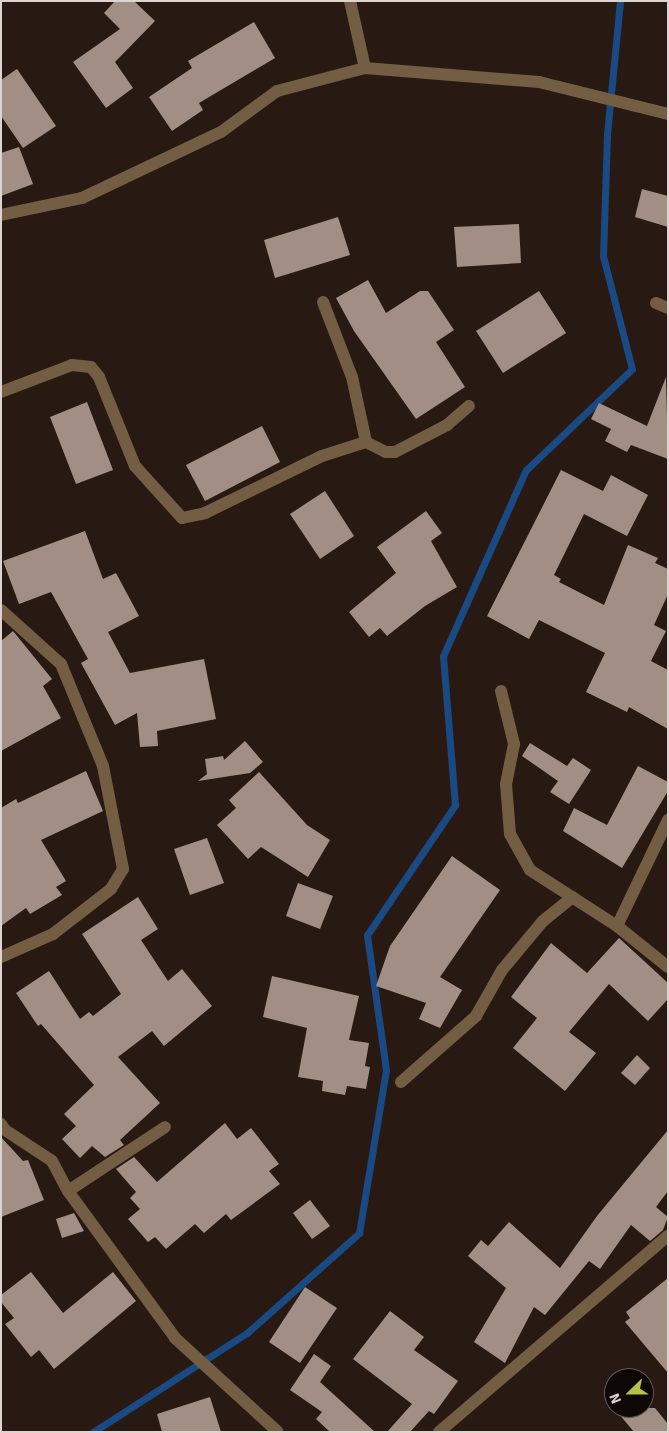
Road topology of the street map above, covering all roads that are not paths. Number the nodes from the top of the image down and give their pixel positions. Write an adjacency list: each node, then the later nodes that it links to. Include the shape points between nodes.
1 (350, 1): 2 (street)
2 (365, 68): 3 (street, via 539,82); 4 (street, via 277,91 221,132 82,198)
3 (668, 114)
4 (1, 215)
5 (323, 302): 8 (street, via 352,377)
6 (1, 392): 8 (street, via 72,365 91,367 99,377 135,466 182,518 205,513 322,456)
7 (470, 406): 8 (street, via 447,425 396,452 386,452)
8 (366, 442)
9 (1, 610): 14 (street, via 61,664 103,766 123,869 111,889 53,934)
10 (500, 691): 12 (street, via 514,744 506,784 510,834 530,870)
11 (668, 820): 13 (street)
12 (573, 897): 13 (street); 16 (street, via 543,921 502,970 476,1016)
13 (617, 926): 15 (street)
14 (1, 957)
15 (668, 967)
16 (401, 1082)
17 (1, 1124): 19 (street, via 5,1130 52,1161)
18 (165, 1127): 19 (street)
19 (68, 1191): 21 (street, via 175,1338)
20 (668, 1236): 22 (street)
21 (278, 1432)
22 (439, 1432)

